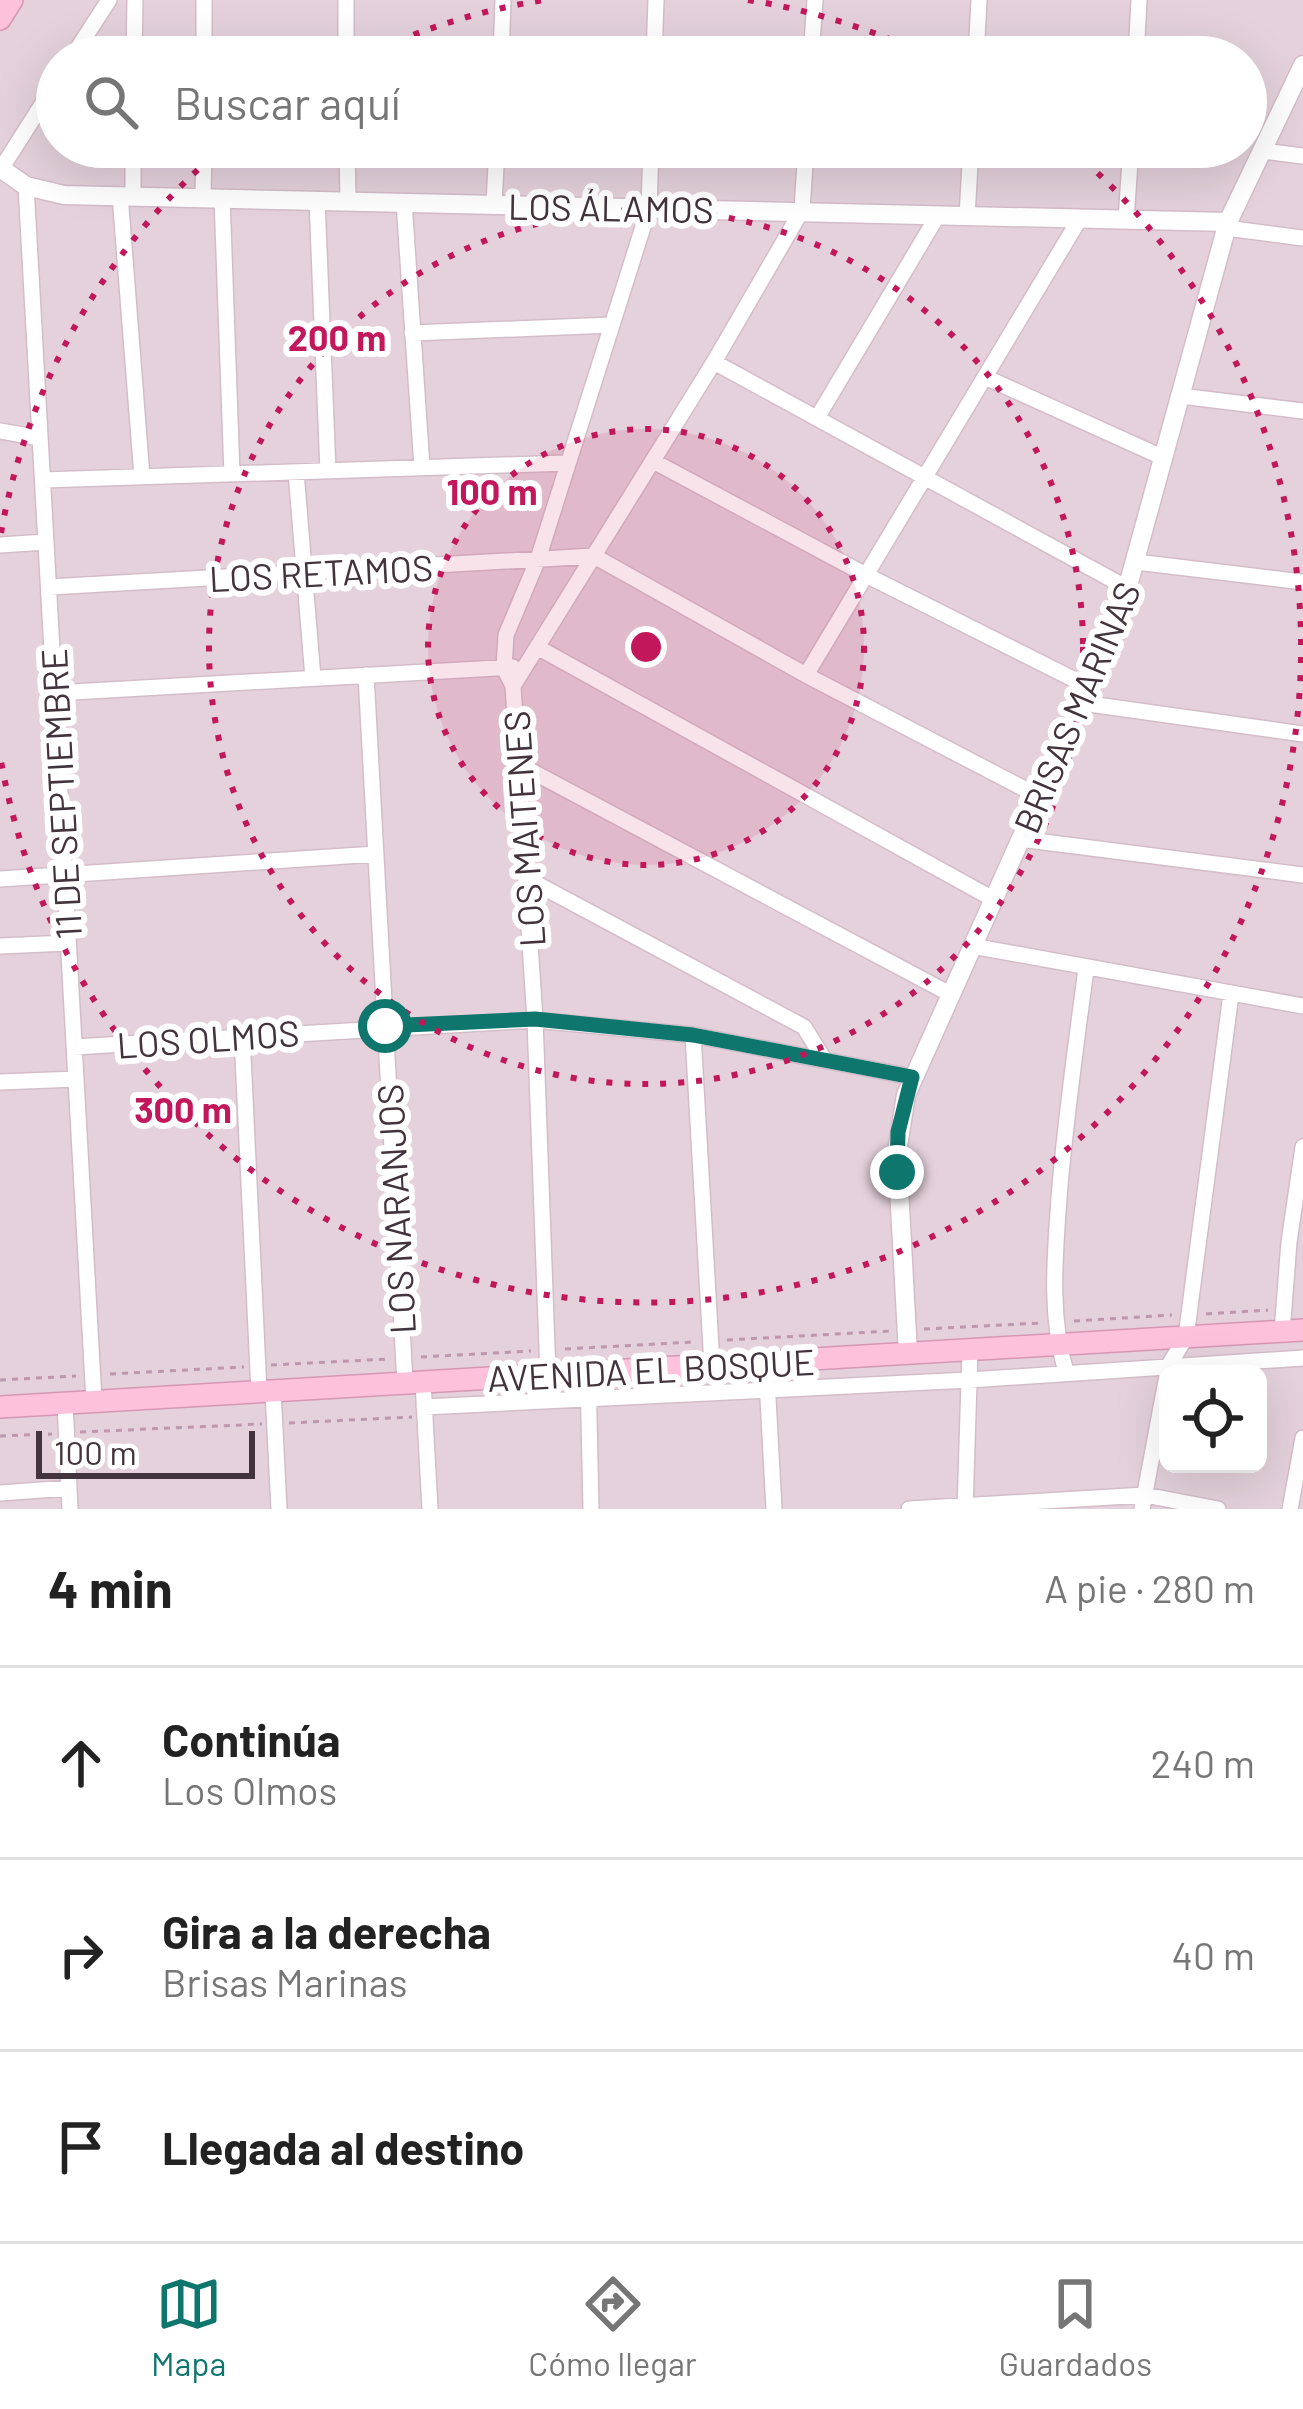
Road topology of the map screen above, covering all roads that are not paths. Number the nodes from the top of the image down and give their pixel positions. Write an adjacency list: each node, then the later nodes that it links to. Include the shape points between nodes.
1 (12, 0): 11 (main road)
2 (109, 0): 12 (street)
3 (135, 0): 13 (street)
4 (205, 0): 14 (street)
5 (346, 0): 15 (street)
6 (503, 0): 16 (street)
7 (656, 0): 17 (street)
8 (815, 0): 18 (street)
9 (979, 0): 19 (street)
10 (1139, 0): 20 (street)
11 (0, 19)
12 (86, 36)
13 (134, 36)
14 (204, 36)
15 (346, 36)
16 (502, 36)
17 (655, 36)
18 (813, 36)
19 (977, 36)
20 (1137, 36)
21 (1303, 65): 23 (street, BRISAS MARINAS)
22 (36, 113): 26 (street)
23 (1267, 143)
24 (1267, 152): 25 (street)
25 (1303, 156)
26 (0, 168): 36 (street, LOS ÁLAMOS)
27 (130, 168): 37 (street)
28 (208, 168): 38 (street)
29 (347, 168): 40 (street)
30 (496, 168): 42 (street)
31 (650, 168): 43 (street)
32 (805, 168): 44 (street, LOS MAITENES)
33 (970, 168): 46 (street)
34 (1129, 168): 48 (street)
35 (1255, 168): 49 (street, BRISAS MARINAS)
36 (26, 186): 37 (street, LOS ÁLAMOS); 59 (street, 11 DE SEPTIEMBRE)
37 (126, 195): 38 (street, LOS ÁLAMOS); 67 (street)
38 (213, 197): 39 (street, LOS ÁLAMOS); 66 (street)
39 (317, 200): 40 (street, LOS ÁLAMOS); 64 (street)
40 (347, 200): 41 (street, LOS ÁLAMOS)
41 (404, 202): 42 (street, LOS ÁLAMOS); 52 (street)
42 (494, 205): 43 (street, LOS ÁLAMOS)
43 (649, 208): 44 (street, LOS ÁLAMOS); 51 (street)
44 (802, 210): 45 (street, LOS ÁLAMOS); 53 (street, LOS MAITENES)
45 (938, 215): 46 (street, LOS ÁLAMOS); 57 (street)
46 (967, 216): 47 (street, LOS ÁLAMOS)
47 (1079, 220): 48 (street, LOS ÁLAMOS); 54 (street)
48 (1126, 220): 49 (street, LOS ÁLAMOS)
49 (1227, 225): 50 (street); 55 (street, BRISAS MARINAS)
50 (1303, 238)
51 (611, 326): 52 (street); 62 (street)
52 (412, 333): 63 (street)
53 (714, 362): 57 (street); 61 (street, LOS MAITENES)
54 (985, 376): 60 (street); 68 (street)
55 (1181, 396): 56 (street); 60 (street, BRISAS MARINAS)
56 (1303, 411)
57 (818, 418): 68 (street)
58 (0, 431): 59 (street)
59 (40, 438): 69 (street, 11 DE SEPTIEMBRE)
60 (1164, 458): 74 (street, BRISAS MARINAS)
61 (652, 461): 72 (street, LOS MAITENES); 76 (street)
62 (567, 463): 63 (street); 73 (street)
63 (422, 466): 64 (street)
64 (328, 471): 65 (street)
65 (296, 472): 66 (street); 75 (street)
66 (232, 474): 67 (street)
67 (142, 477): 69 (street)
68 (925, 477): 76 (street); 79 (street)
69 (43, 480): 70 (street, 11 DE SEPTIEMBRE)
70 (46, 542): 71 (street); 78 (street, 11 DE SEPTIEMBRE)
71 (0, 545)
72 (594, 556): 73 (street, LOS RETAMOS); 80 (street, LOS MAITENES); 84 (street)
73 (538, 559): 75 (street, LOS RETAMOS); 82 (street, via 506,635)
74 (1136, 562): 77 (street); 79 (street, BRISAS MARINAS)
75 (304, 574): 78 (street, LOS RETAMOS); 85 (street)
76 (866, 575): 84 (street); 88 (street)
77 (1303, 582)
78 (49, 587): 87 (street, 11 DE SEPTIEMBRE)
79 (1129, 589): 88 (street, BRISAS MARINAS)
80 (537, 647): 81 (street, LOS MAITENES); 98 (street)
81 (526, 666): 82 (street); 86 (street, LOS MAITENES)
82 (504, 668): 83 (street); 86 (street)
83 (366, 675): 85 (street); 93 (street, LOS NARANJOS)
84 (806, 675): 91 (street)
85 (313, 678): 87 (street)
86 (513, 686): 90 (street, LOS MAITENES)
87 (55, 693): 94 (street, 11 DE SEPTIEMBRE)
88 (1086, 695): 89 (street); 91 (street, BRISAS MARINAS)
89 (1303, 734)
90 (520, 765): 96 (street, LOS MAITENES); 103 (street)
91 (1040, 797): 92 (street, BRISAS MARINAS)
92 (1020, 839): 95 (street); 98 (street, BRISAS MARINAS)
93 (376, 854): 94 (street); 107 (street, LOS NARANJOS)
94 (64, 874): 97 (street); 99 (street, 11 DE SEPTIEMBRE)
95 (1303, 875)
96 (526, 878): 106 (street, LOS MAITENES); 111 (street, via 804,1028)
97 (0, 879)
98 (993, 899): 101 (street, BRISAS MARINAS)
99 (68, 943): 100 (street); 110 (street, 11 DE SEPTIEMBRE)
100 (0, 946)
101 (972, 946): 102 (street); 103 (street, BRISAS MARINAS)
102 (1086, 969): 104 (street); 118 (street, via 1064,1137)
103 (950, 994): 112 (street, BRISAS MARINAS)
104 (1231, 994): 105 (street); 117 (street)
105 (1303, 1006)
106 (535, 1019): 107 (street, LOS OLMOS); 108 (street, LOS OLMOS); 128 (street, LOS MAITENES)
107 (385, 1026): 109 (street, LOS OLMOS); 130 (street, LOS NARANJOS, via 404,1358)
108 (693, 1035): 111 (street, LOS OLMOS); 123 (street)
109 (242, 1036): 110 (street, LOS OLMOS); 132 (street, via 258,1366)
110 (74, 1047): 113 (street, 11 DE SEPTIEMBRE)
111 (824, 1059): 112 (street, LOS OLMOS)
112 (912, 1077): 120 (street, BRISAS MARINAS, via 897,1152)
113 (76, 1078): 114 (street, LOS OLMOS); 134 (street, 11 DE SEPTIEMBRE)
114 (0, 1082)
115 (1303, 1147): 116 (street, via 1288,1242)
116 (1289, 1324): 117 (main road, AVENIDA EL BOSQUE)
117 (1188, 1326): 118 (main road, AVENIDA EL BOSQUE); 124 (street)
118 (1057, 1333): 119 (main road, AVENIDA EL BOSQUE); 127 (street)
119 (970, 1350): 120 (main road, AVENIDA EL BOSQUE); 129 (street)
120 (908, 1354): 122 (main road, AVENIDA EL BOSQUE)
121 (1303, 1358): 124 (street, AVENIDA EL BOSQUE)
122 (766, 1362): 123 (main road, AVENIDA EL BOSQUE); 131 (street)
123 (712, 1365): 126 (main road, AVENIDA EL BOSQUE)
124 (1169, 1365)
125 (1159, 1366): 127 (street, AVENIDA EL BOSQUE)
126 (588, 1372): 128 (main road, AVENIDA EL BOSQUE); 133 (street)
127 (1066, 1372): 129 (street, AVENIDA EL BOSQUE)
128 (548, 1375): 130 (main road, AVENIDA EL BOSQUE)
129 (969, 1380): 131 (street, AVENIDA EL BOSQUE); 143 (street)
130 (414, 1382): 132 (main road, AVENIDA EL BOSQUE); 136 (street, LOS NARANJOS)
131 (767, 1389): 133 (street, AVENIDA EL BOSQUE); 148 (street)
132 (266, 1391): 134 (main road, AVENIDA EL BOSQUE); 145 (street)
133 (588, 1399): 136 (street, AVENIDA EL BOSQUE); 147 (street)
134 (94, 1401): 135 (main road, AVENIDA EL BOSQUE)
135 (65, 1403): 137 (main road, AVENIDA EL BOSQUE); 140 (street)
136 (424, 1406): 146 (street, LOS NARANJOS)
137 (0, 1407)
138 (1159, 1418): 142 (street)
139 (1303, 1438): 151 (street)
140 (69, 1488): 141 (street); 144 (street)
141 (0, 1493)
142 (1143, 1502): 143 (street); 150 (street)
143 (964, 1508): 149 (street)
144 (70, 1509)
145 (279, 1509)
146 (430, 1509)
147 (590, 1509)
148 (774, 1509)
149 (909, 1509)
150 (1218, 1509)
151 (1290, 1509)

